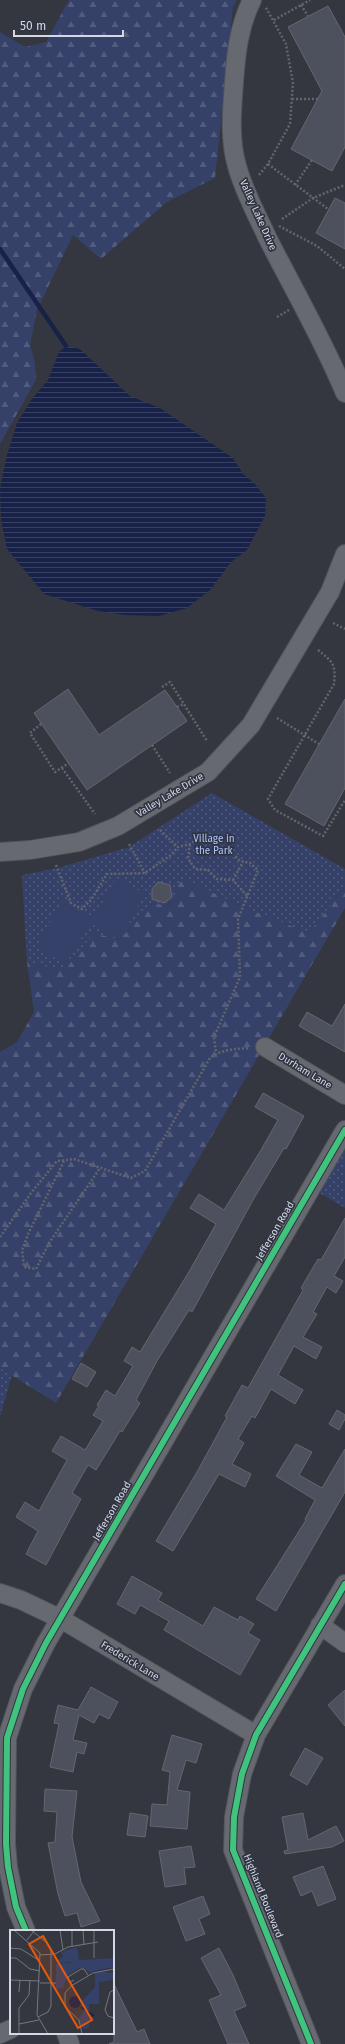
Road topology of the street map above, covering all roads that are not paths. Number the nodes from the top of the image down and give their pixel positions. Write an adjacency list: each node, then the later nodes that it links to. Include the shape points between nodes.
1 (258, 2): 2 (street, Valley Lake Drive, via 246,13 236,48 231,127 237,166 251,204 288,280 330,356)
2 (345, 393)
3 (345, 554): 4 (street, Valley Lake Drive, via 330,592 250,724 208,772 118,826 79,842)
4 (0, 852)
5 (265, 1047): 6 (street, Durham Lane)
6 (345, 1096)
7 (345, 1130): 10 (street, Jefferson Road)
8 (345, 1584): 11 (street, Highland Boulevard)
9 (0, 1593): 10 (street, Frederick Lane)
10 (61, 1618): 13 (street, Frederick Lane); 14 (street, Jefferson Road, via 23,1689 7,1738 8,1867 16,1907)
11 (320, 1625): 12 (street); 13 (street, Highland Boulevard)
12 (345, 1643)
13 (256, 1735): 19 (street, Highland Boulevard, via 242,1774 234,1817 233,1850)
14 (26, 1930)
15 (10, 2029): 16 (street)
16 (0, 2034)
17 (66, 2034): 18 (street)
18 (70, 2044)
19 (312, 2044)

